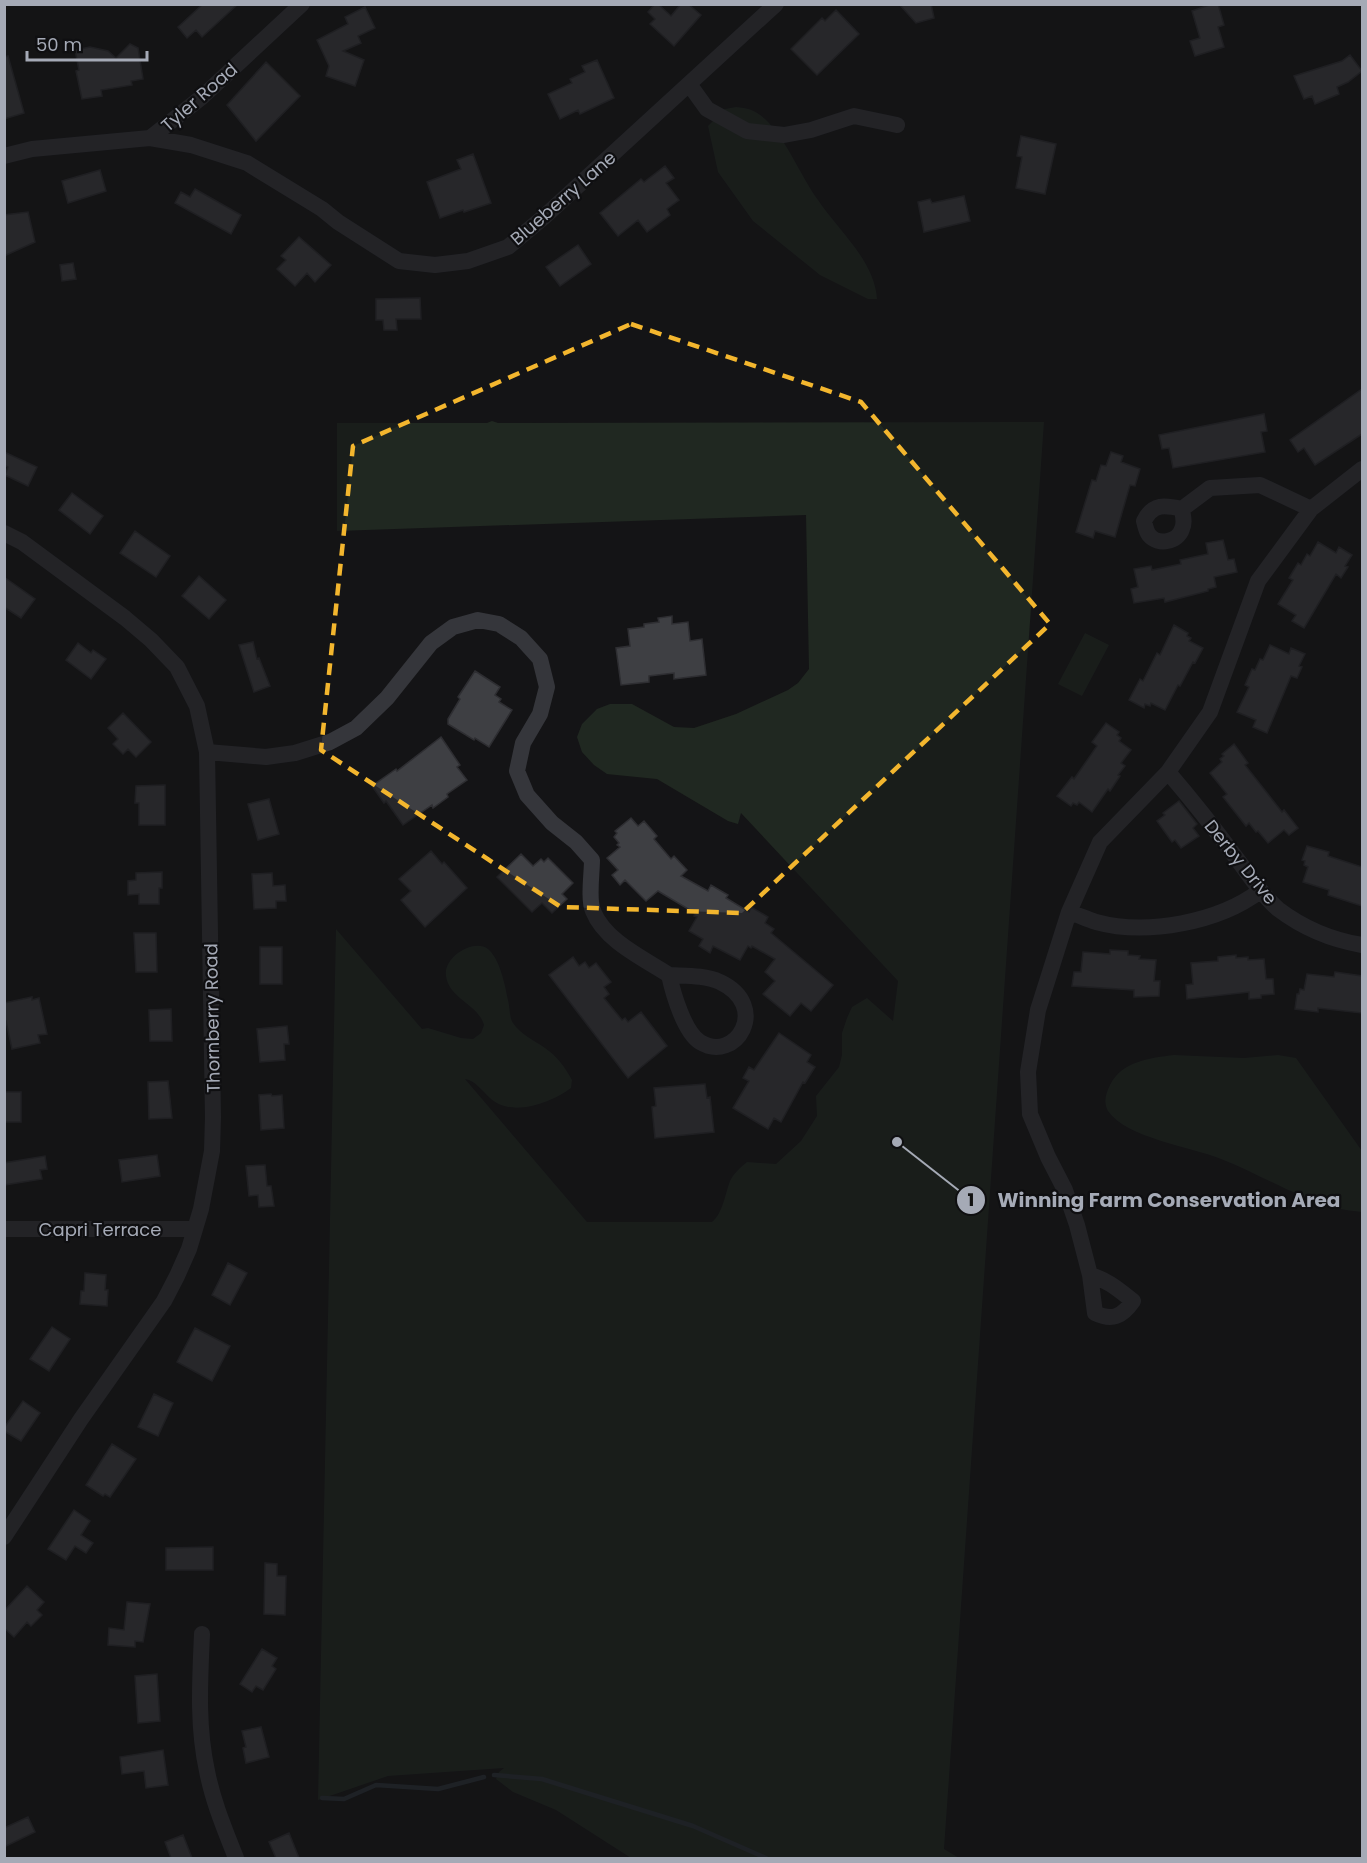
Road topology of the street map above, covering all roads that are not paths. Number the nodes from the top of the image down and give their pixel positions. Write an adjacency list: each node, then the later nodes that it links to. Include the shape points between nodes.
1 (302, 4): 5 (street, Tyler Road, via 202,97)
2 (776, 4): 3 (street, Blueberry Lane)
3 (689, 84): 4 (street, via 706,109 747,131 784,135 854,116); 5 (street, Blueberry Lane, via 508,247 468,261 435,265 399,261 247,163 191,145)
4 (897, 125)
5 (150, 138): 6 (street, Tyler Road, via 32,148)
6 (4, 156)
7 (1362, 469): 9 (street)
8 (1182, 509): 9 (street, via 1210,488 1260,485)
9 (1311, 509): 12 (street, via 1258,581 1210,712)
10 (4, 533): 11 (street, Thornberry Road, via 152,640 177,667 197,706)
11 (207, 752): 16 (street, via 266,757 330,742 356,728 387,698 431,643 453,627 478,620 499,624 521,638 540,659 547,687 540,714 523,743 518,771 526,795 592,860 592,909 603,930); 18 (street, Thornberry Road, via 213,1116 212,1150)
12 (1168, 772): 13 (street, Derby Drive); 14 (street, via 1100,842)
13 (1260, 891): 14 (street, via 1227,910 1151,928 1096,922); 15 (street, Derby Drive, via 1302,925)
14 (1069, 912): 19 (street, via 1038,1010 1028,1072 1030,1114 1065,1191)
15 (1362, 945)
16 (669, 975): 16 (street, via 688,1030 699,1042 718,1048 742,1033 747,1018 744,1003 735,993 720,982 702,977)
17 (4, 1229): 18 (street, Capri Terrace)
18 (195, 1229): 20 (street, Thornberry Road, via 164,1302)
19 (1090, 1275)
20 (4, 1537)
21 (202, 1634): 22 (street, via 200,1715 206,1770)
22 (236, 1858)

